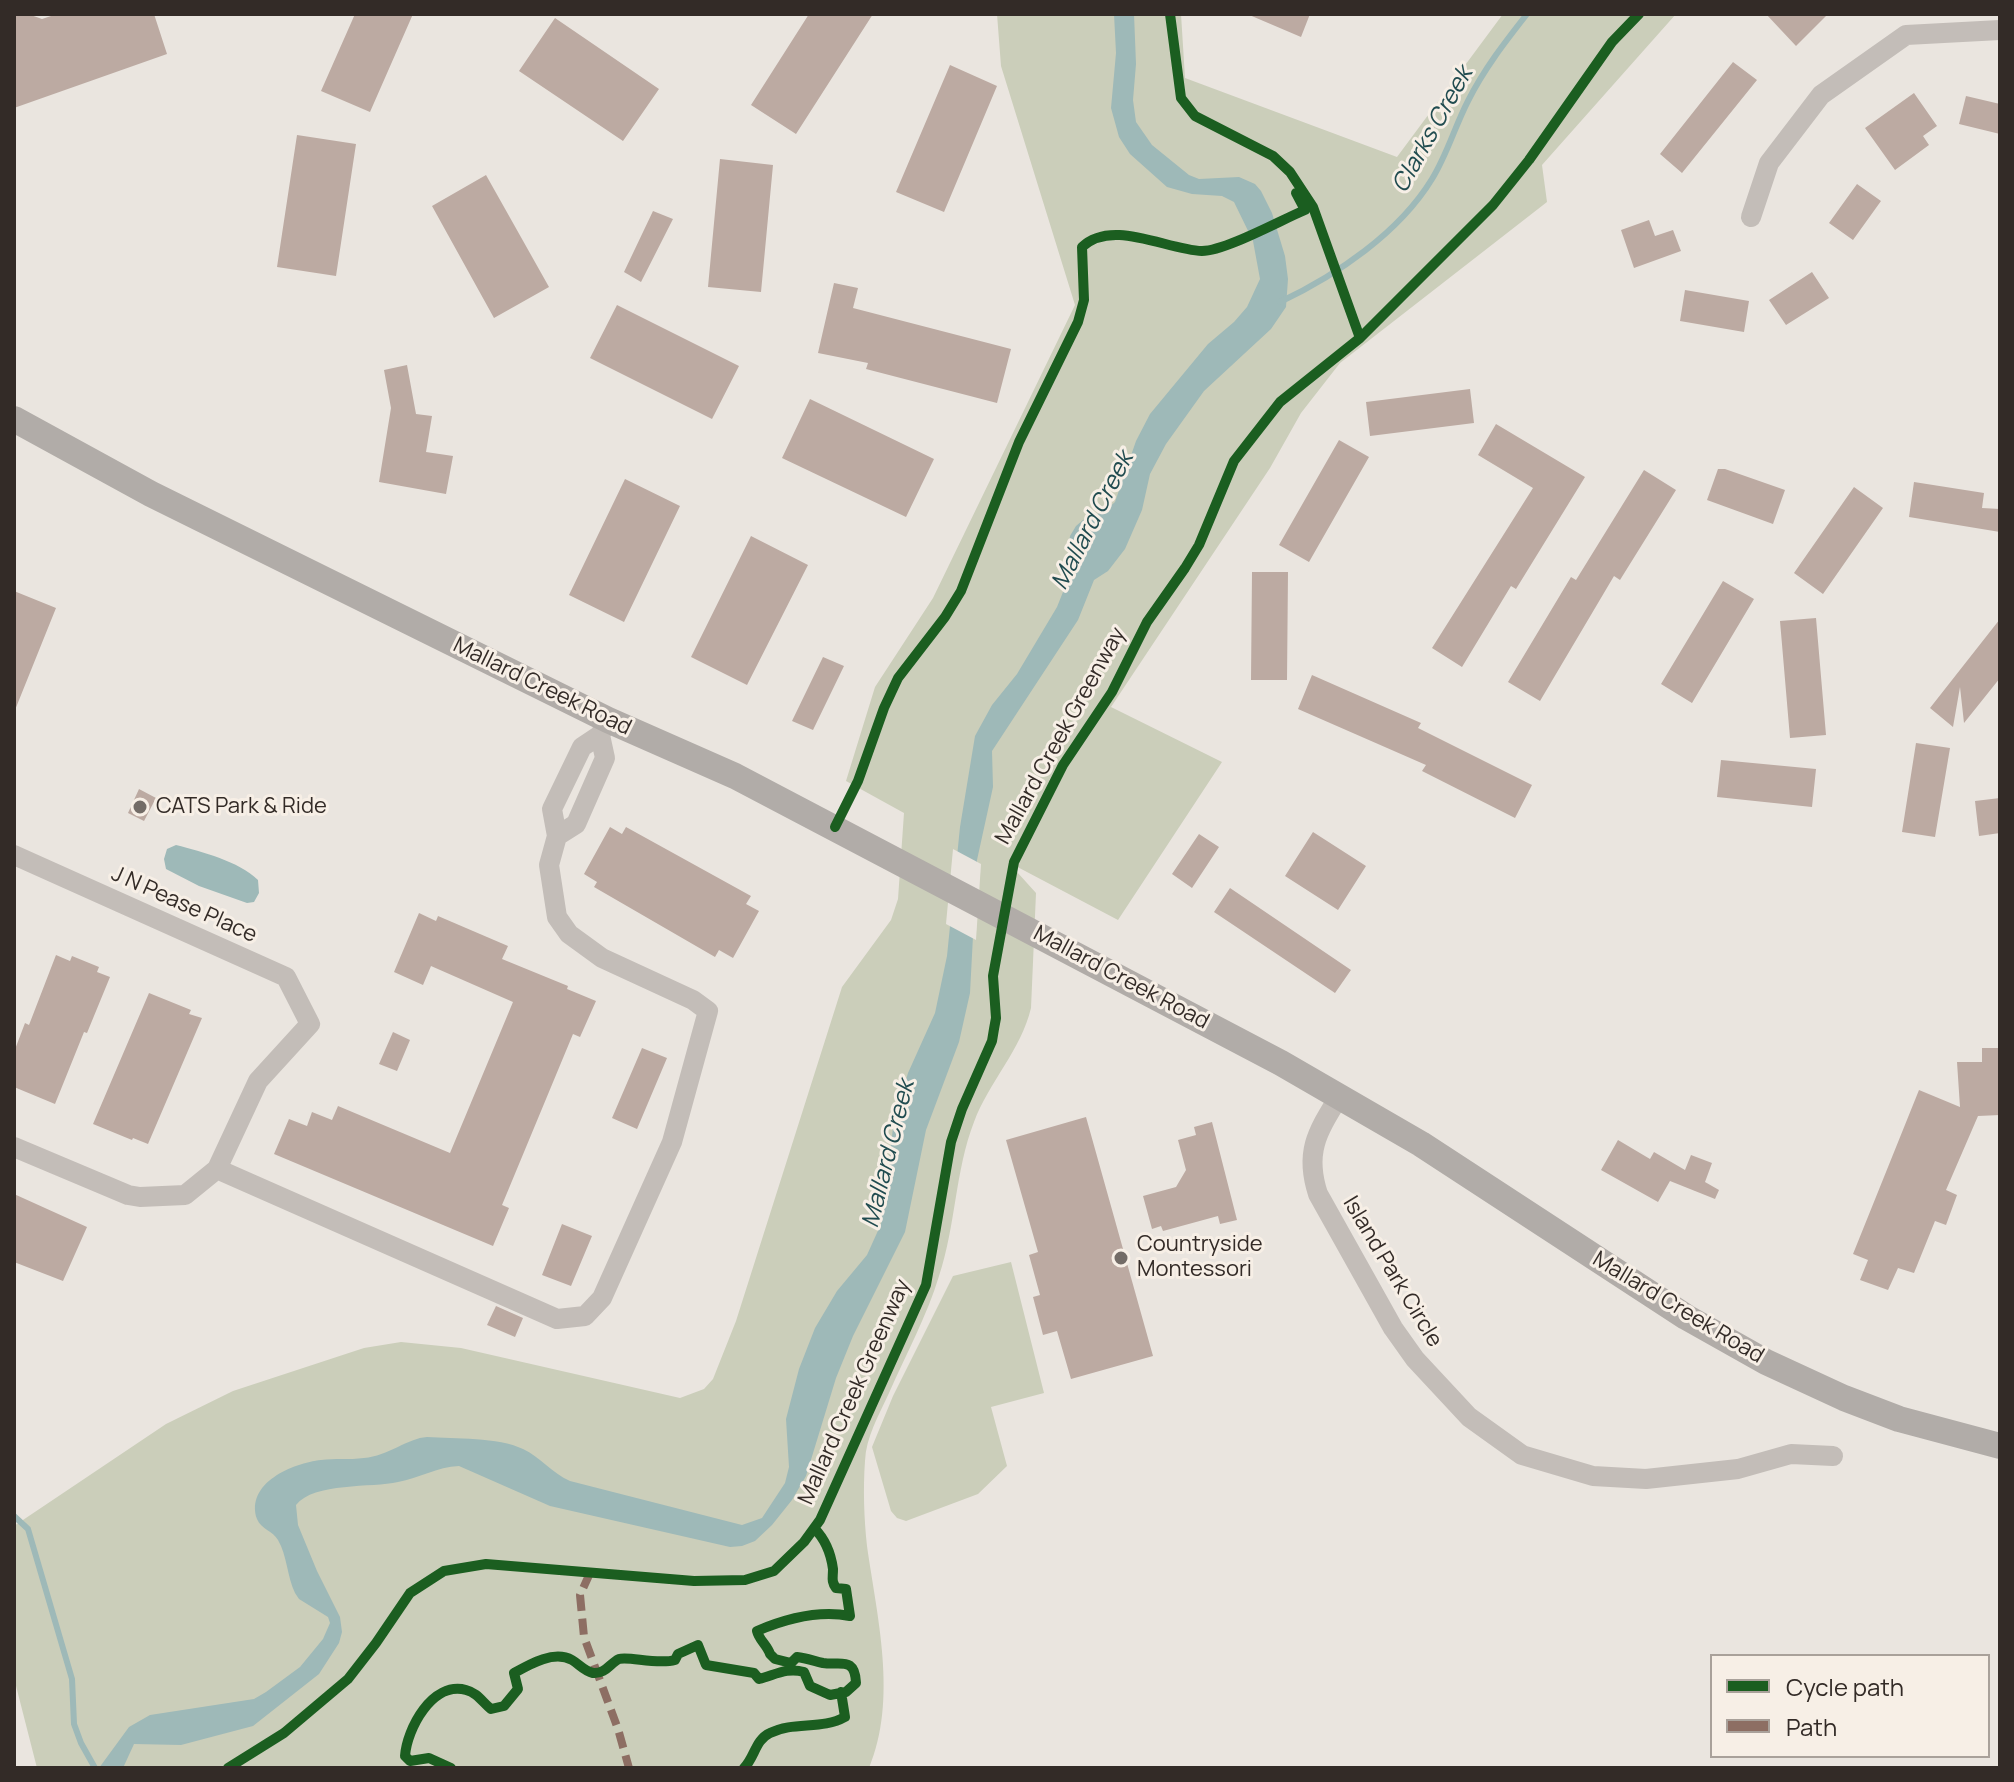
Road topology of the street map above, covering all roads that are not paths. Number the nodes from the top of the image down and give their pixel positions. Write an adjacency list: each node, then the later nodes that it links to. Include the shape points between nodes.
1 (2000, 30): 2 (street, via 1906,35 1821,95 1769,163)
2 (1751, 217)
3 (14, 419): 4 (main road, Mallard Creek Road)
4 (604, 728): 6 (main road, Mallard Creek Road, via 735,776); 8 (street, via 605,758 576,824 557,836 549,865 557,917 569,934 602,958 708,1011 672,1142 602,1298 585,1316 557,1319)
5 (14, 855): 8 (street, J N Pease Place, via 286,977 310,1024 258,1081)
6 (1340, 1095): 9 (main road, Mallard Creek Road, via 1731,1344 1870,1408); 10 (street, Island Park Circle, via 1314,1142 1311,1167 1318,1194 1400,1339 1482,1427 1527,1457 1602,1478 1671,1478 1751,1467 1791,1454)
7 (14, 1147): 8 (street, via 114,1191 140,1197 185,1195)
8 (217, 1169)
9 (2000, 1446)
10 (1833, 1456)

